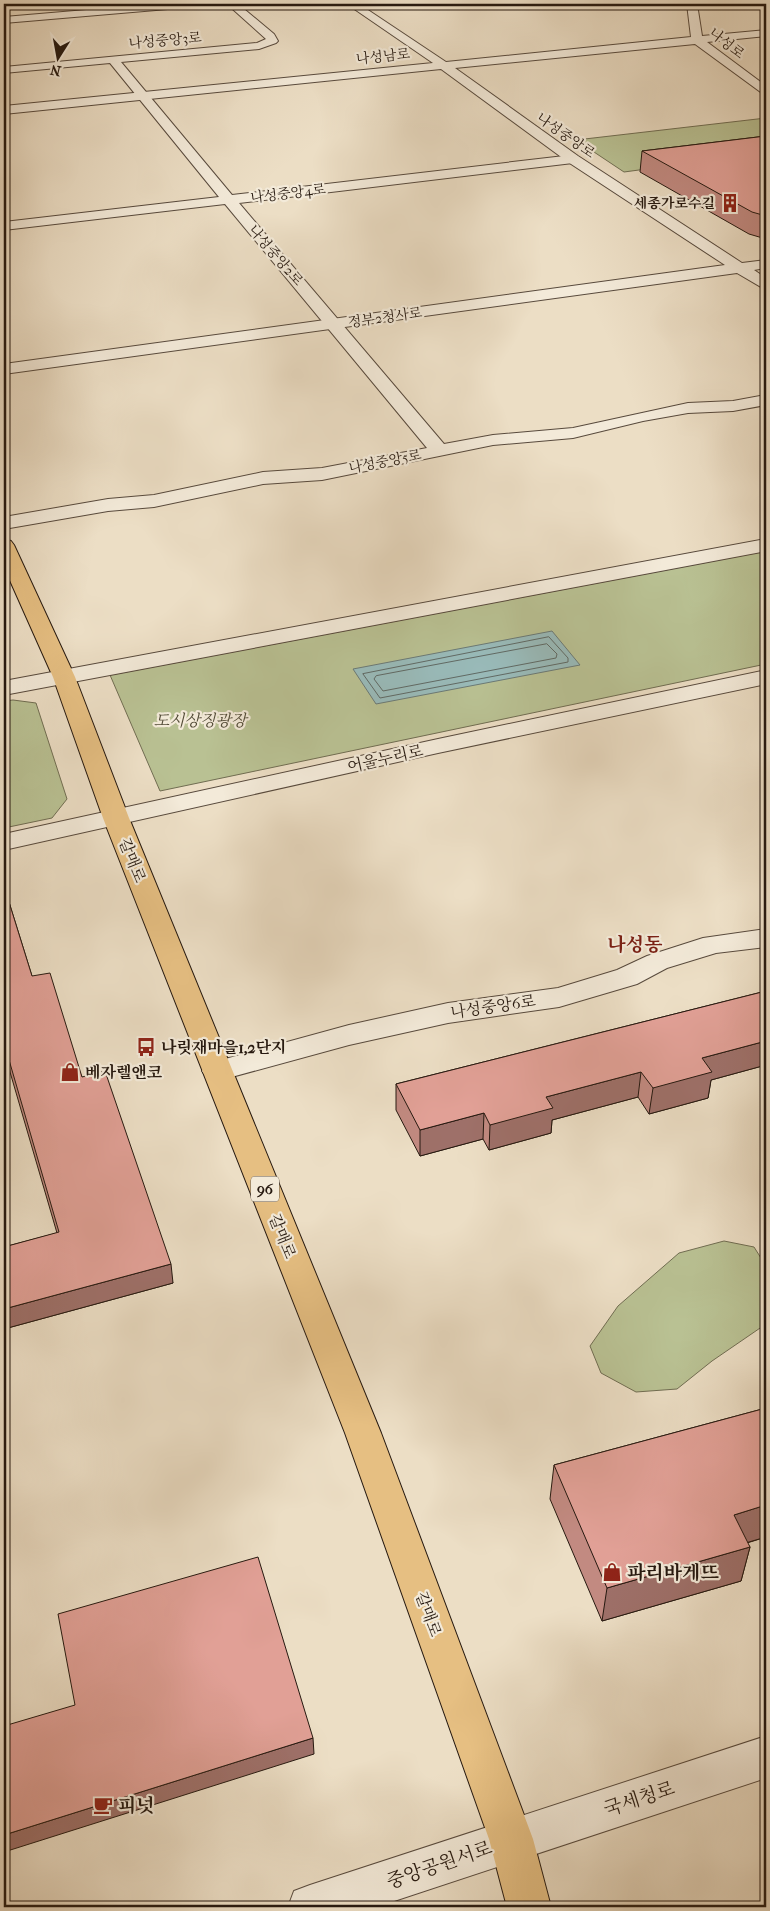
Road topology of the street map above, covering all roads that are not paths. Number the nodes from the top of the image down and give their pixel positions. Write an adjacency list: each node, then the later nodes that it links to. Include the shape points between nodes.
1 (191, 4): 5 (street)
2 (232, 4): 8 (street, 나성중앙3로, via 272,41 259,46)
3 (352, 4): 9 (street, 나성중앙로)
4 (692, 4): 7 (street, 나성로)
5 (4, 20)
6 (766, 33): 7 (street, 나성남로)
7 (697, 40): 9 (street, 나성남로); 11 (street, 나성로)
8 (113, 60): 10 (street, 나성중앙3로); 12 (street, 나성중앙2로)
9 (443, 65): 12 (street, 나성남로); 14 (street, 나성중앙로)
10 (4, 70)
11 (766, 92)
12 (146, 96): 13 (street, 나성남로); 15 (street, 나성중앙2로)
13 (4, 110)
14 (573, 159): 15 (street, 나성중앙4로); 18 (street, 나성중앙로)
15 (228, 200): 16 (street, 나성중앙4로); 20 (street, 나성중앙2로)
16 (4, 226)
17 (766, 264): 18 (street, 정부2청사로)
18 (741, 267): 19 (street, 나성중앙로); 20 (street, 정부2청사로)
19 (766, 285)
20 (335, 324): 21 (street, 정부2청사로); 23 (street, 나성중앙2로)
21 (4, 370)
22 (766, 400): 23 (street, 나성중앙5로, via 733,406 688,408 573,433 493,440)
23 (439, 450): 24 (street, 나성중앙5로, via 322,474 263,478 154,501 108,505)
24 (4, 523)
25 (4, 545): 27 (main road, 갈매로 / 96)
26 (766, 545): 27 (street)
27 (64, 677): 29 (street); 30 (main road, 갈매로 / 96)
28 (766, 677): 30 (street, 어울누리로)
29 (4, 688)
30 (116, 818): 31 (street, 어울누리로); 33 (main road, 갈매로 / 96)
31 (4, 842)
32 (766, 938): 33 (street, 나성중앙6로, via 713,944 657,962 627,977 559,997 448,1012)
33 (217, 1070): 35 (main road, 갈매로 / 96, via 363,1433)
34 (766, 1757): 35 (street, 국세청로)
35 (511, 1839): 36 (street, 중앙공원서로); 37 (main road, 갈매로 / 96)
36 (310, 1907)
37 (529, 1907)

